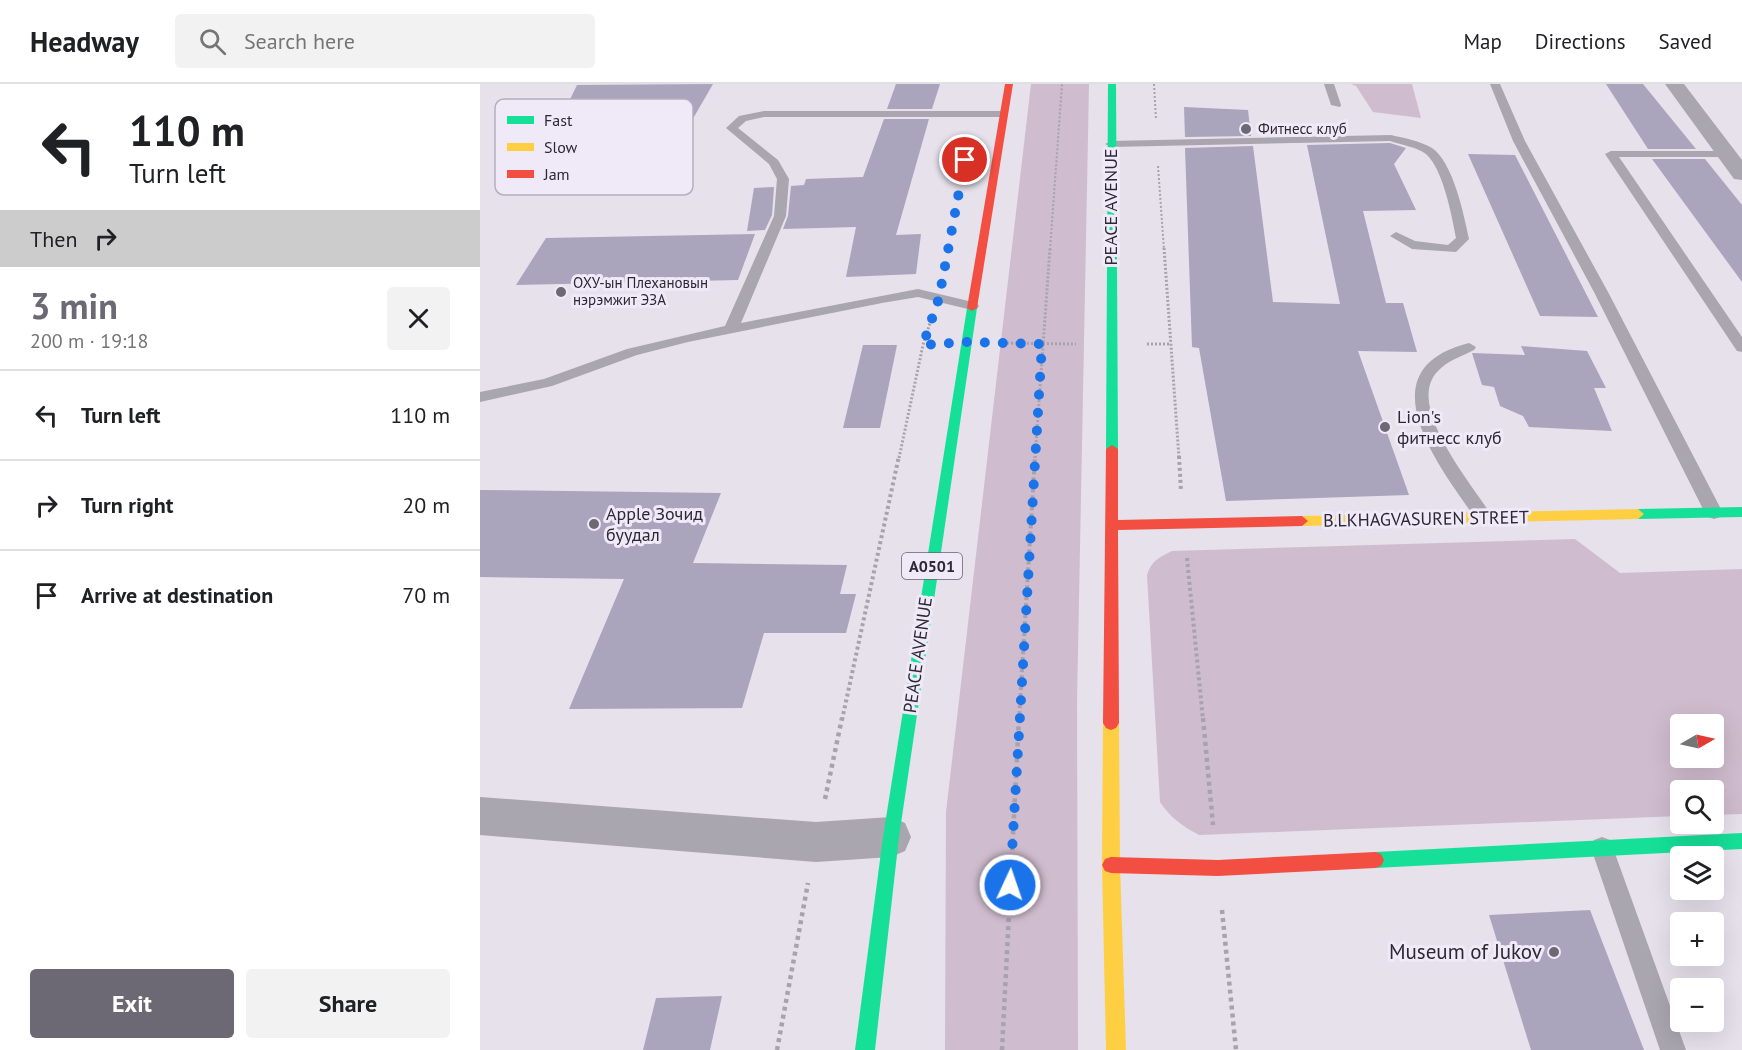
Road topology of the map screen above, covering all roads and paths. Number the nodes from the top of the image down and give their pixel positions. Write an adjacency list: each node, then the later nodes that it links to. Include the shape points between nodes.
1 (1009, 84): 9 (main road, PEACE AVENUE / A0501)
2 (1062, 84): 19 (path)
3 (1112, 84): 11 (main road, PEACE AVENUE)
4 (1155, 84): 10 (path)
5 (1329, 84): 8 (lane)
6 (1495, 84): 27 (lane, via 1519,141)
7 (1674, 84): 12 (street)
8 (1336, 105)
9 (1003, 114): 16 (main road, PEACE AVENUE / A0501); 17 (lane, via 764,114 743,118 731,128 774,162 783,180 780,216)
10 (1157, 141): 11 (lane); 14 (lane, via 1390,138 1416,146 1431,153 1445,178 1463,238 1450,249 1412,245); 21 (path)
11 (1111, 144): 20 (main road, PEACE AVENUE)
12 (1728, 154): 13 (street); 24 (lane, via 1611,154)
13 (1742, 174)
14 (1396, 236)
15 (939, 298): 16 (lane); 17 (lane, via 918,293); 22 (path)
16 (972, 306): 18 (main road, PEACE AVENUE / A0501)
17 (731, 329): 25 (lane, via 632,352 547,382)
18 (968, 342): 19 (path); 22 (path); 32 (main road, PEACE AVENUE / A0501)
19 (1042, 344): 20 (path); 40 (path)
20 (1110, 344): 21 (path); 30 (main road, PEACE AVENUE)
21 (1170, 344): 29 (path)
22 (923, 345): 34 (path)
23 (1469, 347): 28 (lane, via 1430,370 1422,386 1421,406 1443,458)
24 (1742, 348)
25 (480, 398)
26 (1742, 512): 27 (main road, B.LKHAGVASUREN STREET)
27 (1714, 513): 28 (main road, B.LKHAGVASUREN STREET)
28 (1484, 518): 29 (main road, B.LKHAGVASUREN STREET)
29 (1183, 524): 30 (main road, B.LKHAGVASUREN STREET); 37 (path)
30 (1111, 525): 36 (main road, PEACE AVENUE)
31 (480, 816): 34 (street)
32 (891, 837): 34 (street); 39 (main road, PEACE AVENUE / A0501)
33 (1742, 841): 35 (main road)
34 (816, 842): 38 (path)
35 (1602, 848): 37 (main road); 43 (lane)
36 (1111, 865): 37 (main road); 41 (main road, PEACE AVENUE)
37 (1218, 868): 42 (path)
38 (777, 1050)
39 (865, 1050)
40 (1002, 1050)
41 (1116, 1050)
42 (1236, 1050)
43 (1673, 1050)

